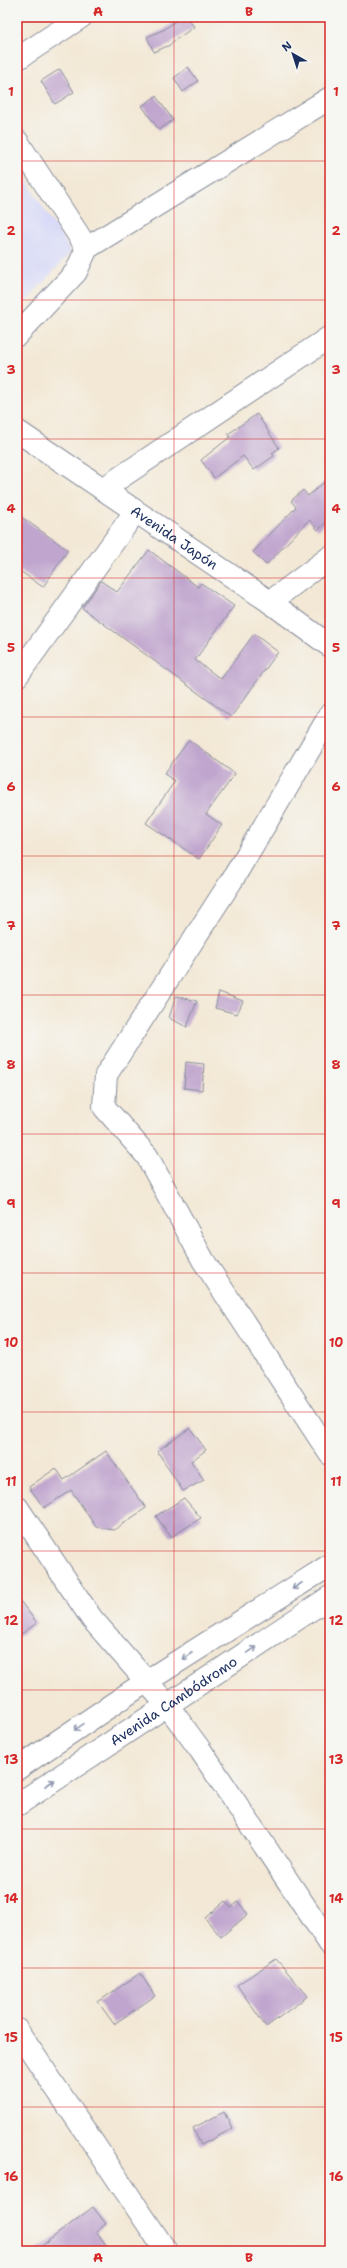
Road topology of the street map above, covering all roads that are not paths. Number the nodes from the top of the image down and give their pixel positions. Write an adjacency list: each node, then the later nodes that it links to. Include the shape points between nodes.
1 (82, 17): 2 (street)
2 (17, 59)
3 (330, 98): 5 (street)
4 (17, 141): 5 (street)
5 (88, 248): 6 (street, via 76,272)
6 (17, 335)
7 (330, 337): 9 (street)
8 (17, 432): 9 (street, Avenida Japón)
9 (103, 490): 10 (street, Avenida Japón)
10 (135, 512): 12 (street, Avenida Japón); 14 (street)
11 (330, 557): 12 (street)
12 (270, 602): 13 (street, Avenida Japón)
13 (330, 646)
14 (17, 676)
15 (330, 715): 16 (street, via 232,880 106,1075 104,1107 147,1156 203,1260)
16 (330, 1454)
17 (17, 1507): 20 (street, via 92,1619)
18 (330, 1565): 20 (street, Avenida Cambódromo, one-way to 20)
19 (330, 1597): 21 (street, Avenida Cambódromo, one-way to 19)
20 (147, 1681): 21 (street); 22 (street, Avenida Cambódromo, one-way to 22)
21 (168, 1706): 23 (street, Avenida Cambódromo, one-way to 21); 24 (street)
22 (17, 1769)
23 (17, 1804)
24 (330, 1944)
25 (17, 2030): 26 (street)
26 (166, 2251)

